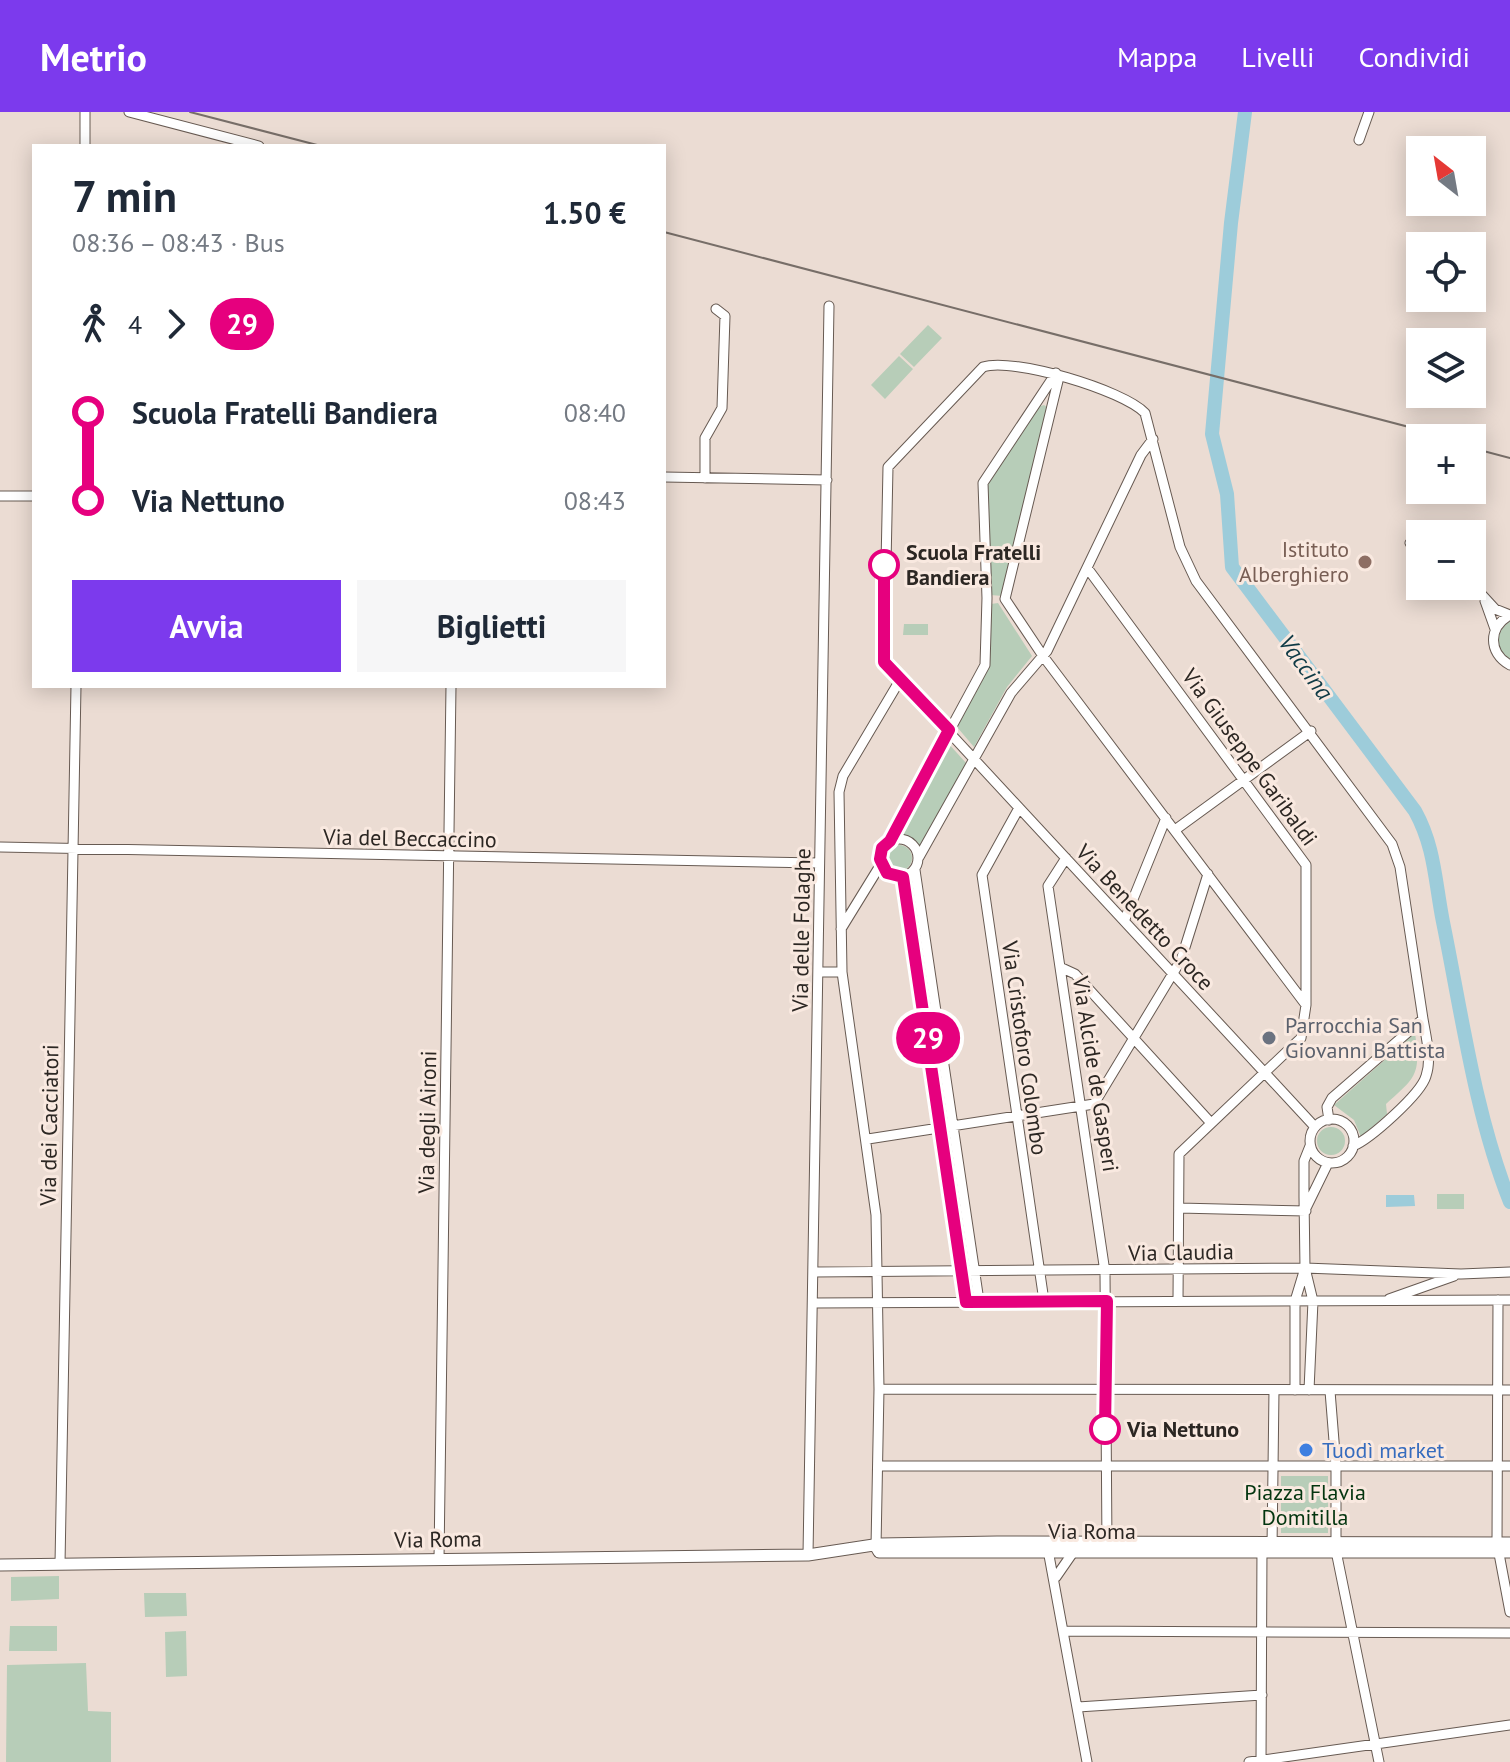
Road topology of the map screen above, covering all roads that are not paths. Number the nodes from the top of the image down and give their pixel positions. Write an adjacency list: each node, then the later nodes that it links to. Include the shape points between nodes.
1 (85, 112): 5 (street)
2 (129, 112): 6 (street)
3 (1369, 112): 4 (street)
4 (1359, 140)
5 (85, 144)
6 (251, 144)
7 (829, 306): 13 (street, Via delle Folaghe)
8 (716, 309): 12 (street, via 725,316 722,408 705,438)
9 (1056, 373): 10 (street, via 1139,407); 17 (street, via 983,483); 18 (street); 25 (street, Via Benedetto Croce, via 983,367 888,467 883,655)
10 (1153, 439): 16 (street); 29 (street, via 1189,568)
11 (666, 477): 12 (street)
12 (705, 478): 13 (street)
13 (827, 480): 41 (street, Via delle Folaghe)
14 (0, 496): 15 (street)
15 (32, 496)
16 (1088, 569): 23 (street); 31 (street, Via Giuseppe Garibaldi)
17 (987, 598): 18 (street); 28 (street, via 985,665)
18 (1005, 599): 23 (street)
19 (1484, 600): 22 (street)
20 (1486, 600): 21 (street)
21 (1510, 615): 22 (street)
22 (1495, 629): 24 (street, via 1495,650)
23 (1043, 656): 30 (street, via 1015,687); 33 (street)
24 (1510, 665)
25 (900, 680): 28 (street, Via Benedetto Croce); 47 (street, via 840,786)
26 (76, 688): 37 (street, Via dei Cacciatori)
27 (451, 688): 38 (street, Via degli Aironi)
28 (949, 730): 30 (street, Via Benedetto Croce); 35 (street)
29 (1311, 731): 31 (street); 55 (street, via 1395,851)
30 (974, 759): 32 (street, Via Benedetto Croce); 39 (street)
31 (1245, 778): 34 (street); 54 (street, Via Giuseppe Garibaldi, via 1306,865)
32 (1019, 808): 40 (street, Via Benedetto Croce); 59 (street, Via Cristoforo Colombo, via 982,875)
33 (1166, 818): 34 (street); 46 (street)
34 (1175, 830): 44 (street)
35 (890, 841): 39 (street, via 909,841); 42 (street, via 882,848)
36 (0, 847): 37 (street, Via del Beccaccino)
37 (71, 848): 38 (street, Via del Beccaccino); 117 (street, Via dei Cacciatori)
38 (449, 857): 41 (street, Via del Beccaccino); 116 (street, Via degli Aironi)
39 (919, 857): 43 (street)
40 (1066, 858): 46 (street, Via Benedetto Croce); 48 (street, Via Alcide de Gasperi, via 1048,886)
41 (819, 863): 49 (street, Via delle Folaghe)
42 (881, 864): 45 (street, via 887,873); 47 (street)
43 (915, 870): 45 (street); 52 (street)
44 (1208, 874): 51 (street); 54 (street)
45 (903, 877): 53 (street)
46 (1125, 919): 51 (street, Via Benedetto Croce)
47 (841, 929): 50 (street)
48 (1062, 968): 56 (street, via 1075,974); 58 (street, Via Alcide de Gasperi)
49 (818, 972): 50 (street); 73 (street, Via delle Folaghe)
50 (842, 972): 65 (street)
51 (1173, 973): 56 (street); 57 (street, Via Benedetto Croce)
52 (934, 996): 53 (street); 62 (street)
53 (922, 998): 64 (street)
54 (1306, 1005): 57 (street, Via Giuseppe Garibaldi, via 1301,1038)
55 (1423, 1019): 60 (street, via 1330,1100); 67 (street, via 1429,1065 1422,1087)
56 (1134, 1037): 58 (street, via 1099,1098); 61 (street)
57 (1265, 1072): 61 (street, Via Giuseppe Garibaldi); 63 (street, Via Benedetto Croce)
58 (1083, 1106): 59 (street); 78 (street, Via Alcide de Gasperi)
59 (1016, 1116): 62 (street); 77 (street, Via Cristoforo Colombo)
60 (1329, 1120): 63 (street); 67 (street, via 1348,1127)
61 (1211, 1123): 69 (street, Via Giuseppe Garibaldi, via 1179,1154)
62 (954, 1126): 64 (street); 76 (street)
63 (1315, 1127): 66 (street)
64 (941, 1128): 65 (street); 75 (street)
65 (868, 1139): 74 (street)
66 (1310, 1146): 68 (street); 70 (street, via 1304,1161)
67 (1353, 1146): 68 (street, via 1341,1161)
68 (1328, 1163): 70 (street)
69 (1179, 1208): 70 (street); 72 (street, Via Giuseppe Garibaldi)
70 (1306, 1209): 71 (street)
71 (1305, 1268): 72 (street, Via Claudia); 80 (street, Via Claudia); 88 (street); 89 (street)
72 (1179, 1270): 78 (street, Via Claudia); 87 (street, Via Giuseppe Garibaldi)
73 (814, 1272): 74 (street, Via Claudia); 91 (street, Via delle Folaghe)
74 (875, 1272): 75 (street, Via Claudia); 83 (street)
75 (964, 1272): 76 (street, Via Claudia); 90 (street)
76 (977, 1272): 77 (street, Via Claudia); 84 (street)
77 (1040, 1272): 78 (street, Via Claudia); 85 (street, Via Cristoforo Colombo)
78 (1105, 1272): 86 (street, Via Alcide de Gasperi)
79 (1510, 1272): 80 (street)
80 (1461, 1274): 92 (street)
81 (1498, 1300): 82 (street); 92 (street); 100 (street)
82 (1510, 1300)
83 (878, 1301): 90 (street); 91 (street); 93 (street)
84 (979, 1301): 85 (street); 90 (street)
85 (1044, 1301): 86 (street)
86 (1107, 1301): 87 (street); 98 (street)
87 (1178, 1301): 88 (street)
88 (1295, 1301): 89 (street); 95 (street)
89 (1313, 1301): 92 (street); 96 (street)
90 (966, 1302)
91 (813, 1303): 115 (street, Via delle Folaghe)
92 (1378, 1303)
93 (879, 1389): 98 (street); 101 (street)
94 (1274, 1390): 95 (street); 98 (street); 106 (street)
95 (1295, 1390): 96 (street)
96 (1309, 1390): 99 (street)
97 (1510, 1390): 100 (street)
98 (1105, 1391): 105 (street)
99 (1330, 1391): 100 (street); 102 (street)
100 (1499, 1391): 103 (street)
101 (879, 1466): 105 (street); 110 (street)
102 (1336, 1466): 103 (street); 106 (street); 112 (street)
103 (1497, 1466): 104 (street); 113 (street)
104 (1510, 1466)
105 (1105, 1467): 106 (street); 109 (street)
106 (1273, 1467): 111 (street)
107 (1510, 1543): 113 (street, Via Roma)
108 (1048, 1546): 109 (street, Via Roma); 110 (street, Via Roma, via 883,1552); 114 (street, Via Roma); 119 (street)
109 (1107, 1546): 111 (street, Via Roma); 114 (street, Via Roma)
110 (876, 1547): 115 (street, Via Roma)
111 (1267, 1547): 112 (street, Via Roma); 122 (street)
112 (1336, 1547): 113 (street, Via Roma); 124 (street)
113 (1501, 1549): 120 (street)
114 (1074, 1551): 119 (street)
115 (808, 1555): 116 (street, Via Roma)
116 (439, 1559): 117 (street, Via Roma)
117 (60, 1564): 118 (street, Via Roma)
118 (0, 1565)
119 (1056, 1577): 121 (street)
120 (1510, 1612)
121 (1065, 1631): 122 (street); 126 (street)
122 (1261, 1632): 124 (street); 125 (street)
123 (1510, 1633): 124 (street)
124 (1353, 1634): 128 (street)
125 (1262, 1695): 126 (street); 129 (street)
126 (1078, 1707): 130 (street)
127 (1510, 1725): 128 (street)
128 (1376, 1746): 129 (street); 132 (street)
129 (1261, 1761): 131 (street)
130 (1087, 1762)
131 (1249, 1762)
132 (1379, 1762)

